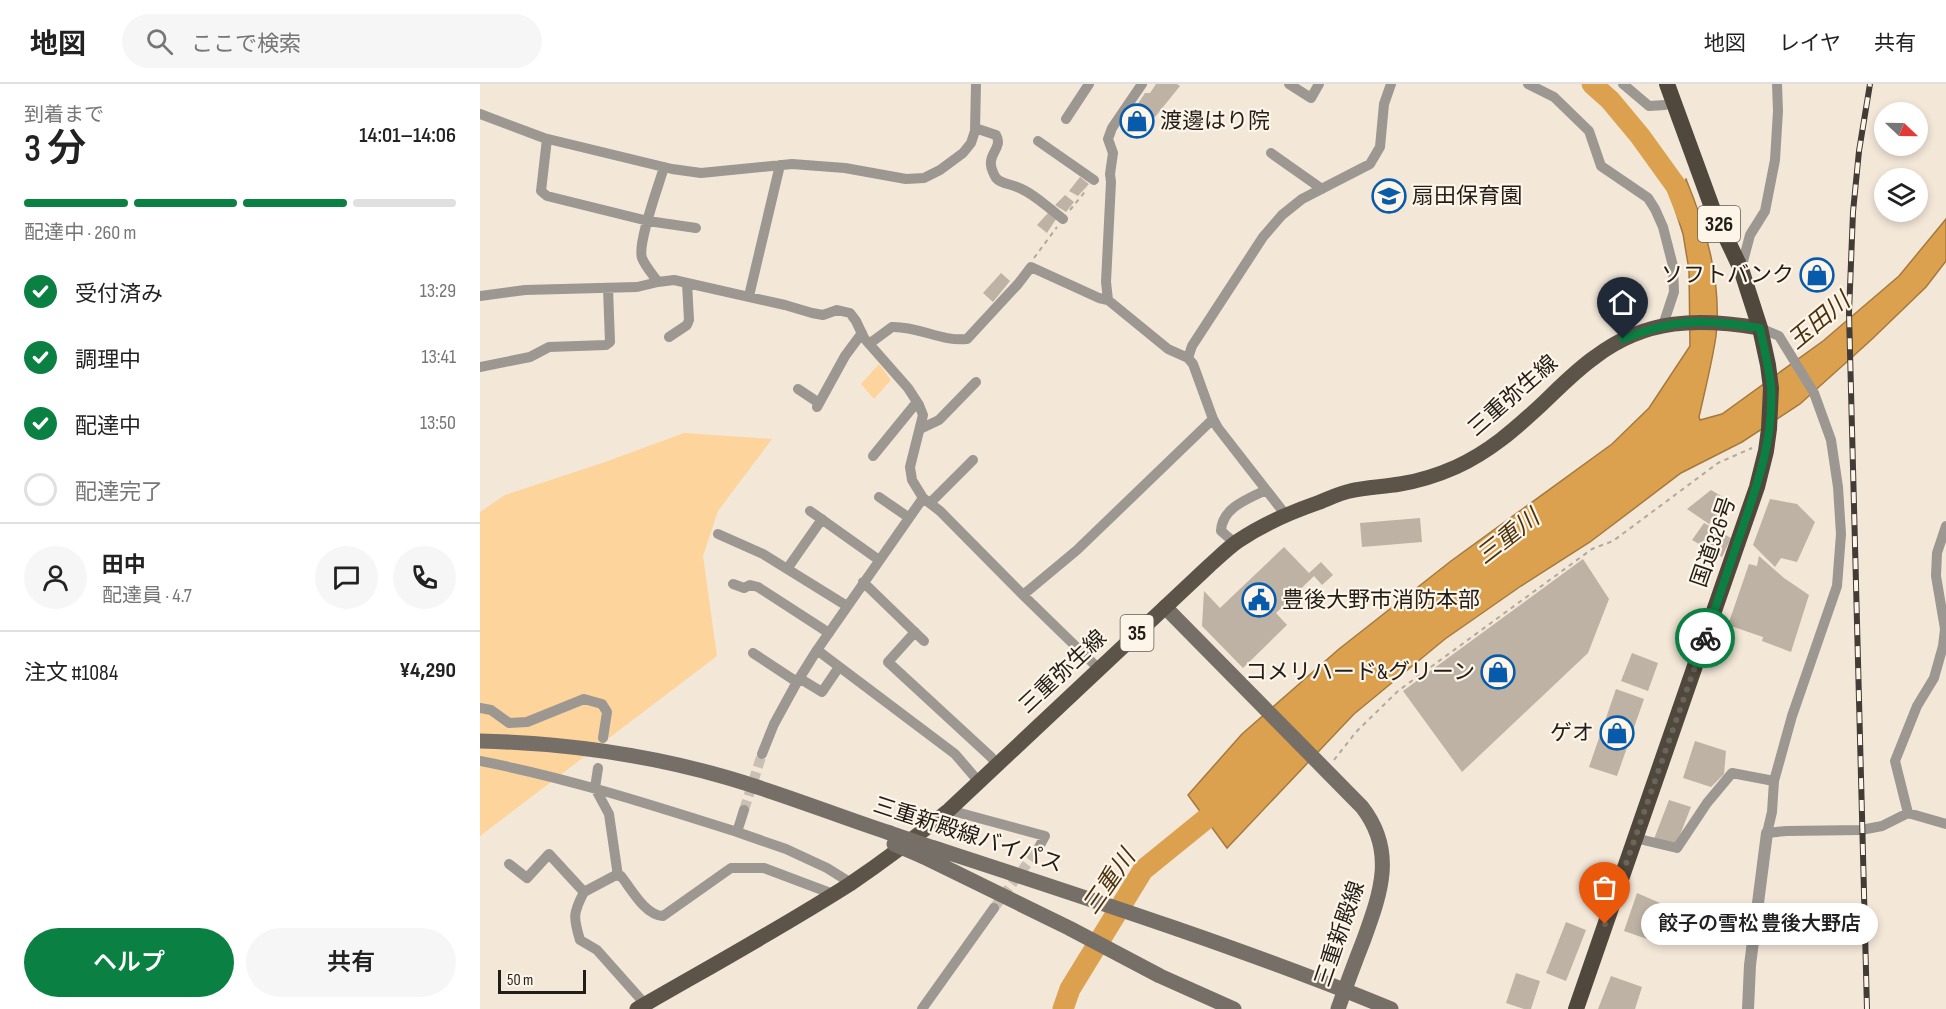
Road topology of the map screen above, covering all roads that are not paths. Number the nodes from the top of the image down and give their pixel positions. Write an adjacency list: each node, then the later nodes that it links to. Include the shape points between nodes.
1 (976, 84): 14 (street)
2 (1089, 84): 13 (street)
3 (1142, 84): 31 (street, via 1108,139 1113,153)
4 (1289, 84): 5 (street, via 1311,98)
5 (1319, 84)
6 (1391, 84): 21 (street, via 1383,104 1380,147 1370,164)
7 (1528, 84): 32 (street, via 1554,97 1575,117 1589,131 1601,166 1648,198 1655,209 1673,266 1674,292)
8 (1623, 84): 11 (street, via 1649,106)
9 (1667, 84): 25 (highway, 326, via 1713,210)
10 (1777, 84): 25 (street, via 1773,170 1765,211 1750,235)
11 (1665, 105)
12 (480, 114): 15 (street)
13 (1066, 119)
14 (975, 128): 18 (street, via 963,153 924,178); 22 (street, via 999,139 990,164 995,178 1020,187)
15 (547, 139): 19 (street); 23 (street, via 541,191 547,196)
16 (1038, 141): 20 (street)
17 (1271, 153): 21 (street)
18 (780, 165): 19 (street, via 701,173); 30 (street)
19 (664, 168): 23 (street)
20 (1094, 180)
21 (1322, 189): 37 (street, via 1282,215 1263,237)
22 (1063, 219)
23 (648, 221): 24 (street); 26 (street, via 641,252)
24 (696, 228)
25 (1741, 269): 33 (highway, 326)
26 (658, 282): 27 (street); 28 (street)
27 (687, 283): 30 (street); 35 (street, via 690,320)
28 (608, 288): 29 (street, via 525,290); 38 (street, via 610,342 606,345 549,346 530,357)
29 (480, 296)
30 (749, 296): 34 (street, via 823,315 837,310 850,313)
31 (1108, 300): 36 (street, via 1031,267 967,339 892,327); 37 (street, via 1168,349)
32 (1666, 325): 33 (main road, 三重弥生線 / 35, via 1727,322); 50 (main road, 三重弥生線 / 35, via 1623,339 1597,355 1496,445 1460,466 1399,484 1349,491)
33 (1760, 328): 78 (street, via 1779,336 1814,393 1831,440 1841,534 1837,586); 87 (highway, 国道326号 / 326, via 1771,388 1765,458)
34 (862, 333): 36 (street); 40 (street, via 818,405)
35 (669, 337)
36 (869, 344): 41 (street)
37 (1188, 358): 42 (street)
38 (480, 367)
39 (976, 382): 43 (street, via 939,420)
40 (798, 389)
41 (917, 402): 43 (street, via 923,415); 44 (street)
42 (1213, 419): 46 (street); 60 (street, via 1077,550)
43 (920, 429): 48 (street, via 910,467 912,480)
44 (873, 456)
45 (973, 460): 48 (street)
46 (1266, 490): 50 (street); 55 (street, via 1235,506 1221,524 1221,531)
47 (879, 497): 51 (street)
48 (927, 501): 51 (street); 60 (street)
49 (810, 511): 52 (street)
50 (1285, 514): 55 (main road, 三重弥生線 / 35)
51 (908, 517): 56 (street)
52 (822, 519): 56 (street); 57 (street)
53 (1946, 526): 83 (street, via 1937,553 1936,576 1945,629 1943,646 1934,678 1917,706 1895,761)
54 (718, 534): 57 (street)
55 (1235, 543): 62 (main road, 三重弥生線 / 35)
56 (879, 560): 58 (street)
57 (787, 569): 61 (street)
58 (863, 582): 61 (street); 63 (street)
59 (733, 584): 64 (street, via 744,588 758,586)
60 (1023, 595): 69 (street)
61 (848, 606): 64 (street)
62 (1165, 607): 69 (main road, 三重弥生線 / 35); 96 (main road, 三重新殿線, via 1311,755 1375,827 1382,853 1382,882)
63 (915, 632): 65 (street); 76 (street, via 888,662)
64 (829, 633): 66 (street)
65 (924, 641)
66 (817, 650): 68 (street); 70 (street)
67 (753, 652): 70 (street)
68 (839, 667): 70 (street, via 822,692); 79 (street, via 955,754)
69 (1099, 669): 76 (main road, 三重弥生線 / 35)
70 (798, 680): 74 (street)
71 (480, 708): 72 (street, via 491,710 509,723 527,722 584,699 602,704 607,712)
72 (603, 738)
73 (480, 741): 89 (main road, 三重新殿線バイパス, bridge, via 600,750 670,764 746,784)
74 (762, 754)
75 (480, 761): 80 (street)
76 (997, 765): 79 (main road, 三重弥生線 / 35)
77 (598, 768): 80 (street)
78 (1774, 781): 86 (street); 87 (street, via 1732,773 1677,848)
79 (979, 782): 82 (main road, 三重弥生線 / 35)
80 (595, 788): 85 (street); 91 (street, via 609,814)
81 (744, 810): 85 (street)
82 (949, 810): 88 (street, via 1045,836); 92 (main road, 三重弥生線 / 35)
83 (1908, 813): 84 (street); 86 (street, via 1882,826 1861,830)
84 (1946, 824)
85 (737, 832): 92 (street, via 786,849)
86 (1767, 833): 103 (street)
87 (1635, 838): 102 (highway, 国道326号 / 326)
88 (1038, 849)
89 (928, 852): 96 (main road, 三重新殿線バイパス, via 1088,898); 99 (main road, 三重新殿線バイパス, via 1160,976)
90 (509, 864): 93 (street, via 527,878 549,854)
91 (618, 876): 93 (street); 94 (street, via 646,908 663,916 731,868 764,868)
92 (851, 883): 94 (main road, 三重弥生線 / 35)
93 (584, 892): 97 (street, via 575,909 580,940 597,950)
94 (833, 894): 97 (main road, 三重弥生線 / 35)
95 (994, 908): 98 (street)
96 (1345, 990): 100 (main road, 三重新殿線); 101 (main road)
97 (641, 1006)
98 (922, 1009)
99 (1234, 1009)
100 (1338, 1009)
101 (1392, 1009)
102 (1576, 1009)
103 (1748, 1009)

